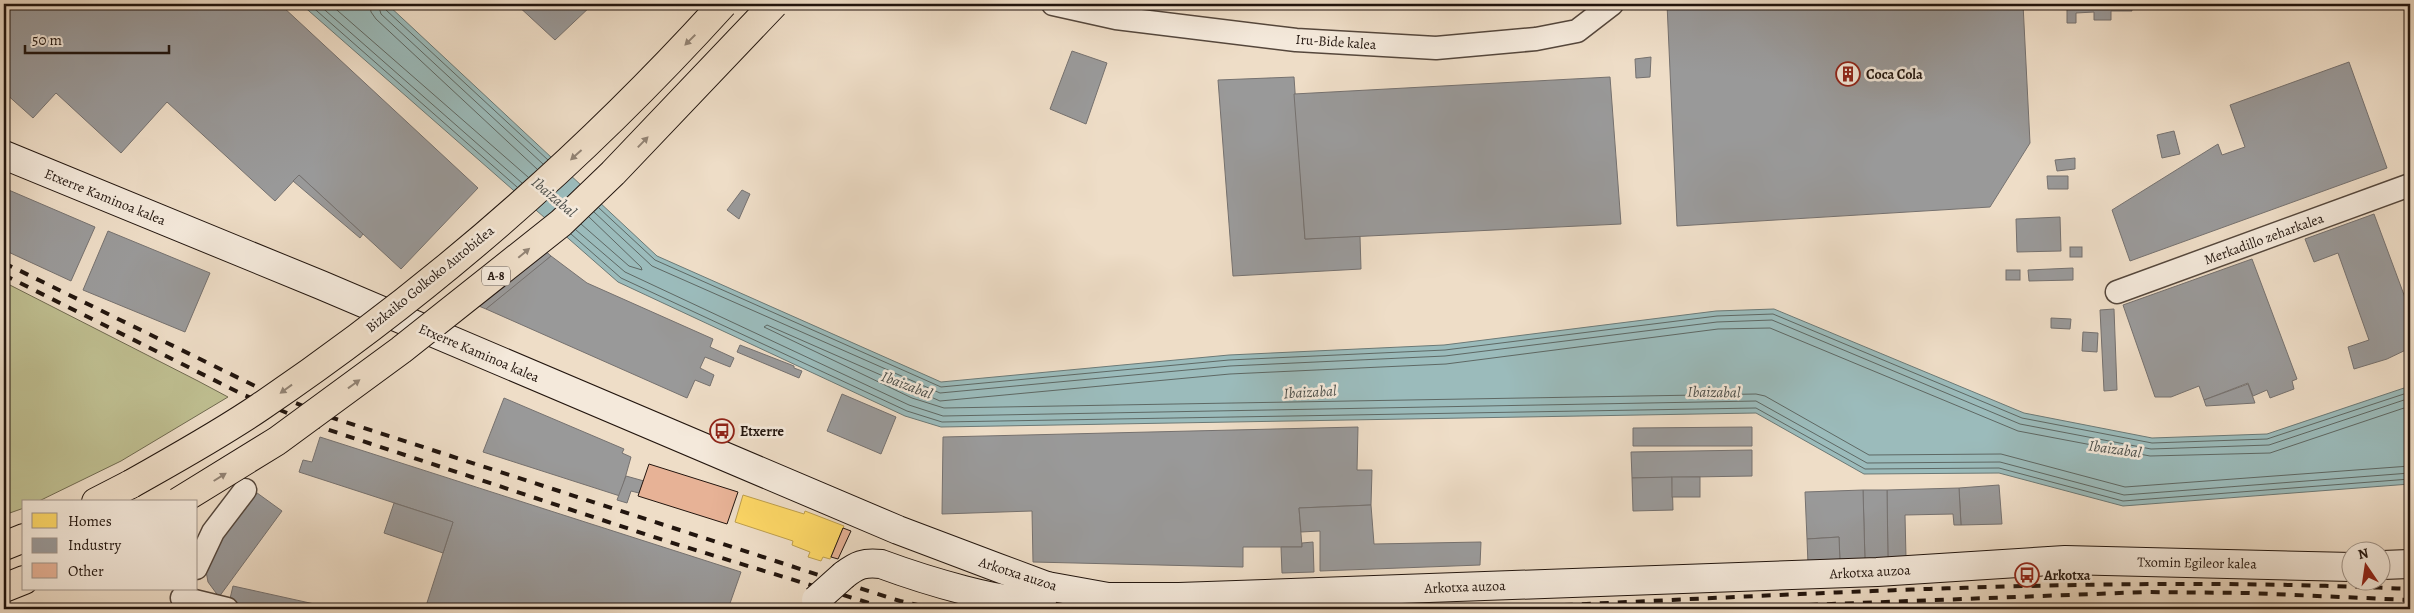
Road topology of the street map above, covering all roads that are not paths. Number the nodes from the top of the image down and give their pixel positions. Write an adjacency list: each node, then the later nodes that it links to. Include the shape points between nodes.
1 (723, 4): 9 (highway, Bizkaiko Golkoko Autobidea, one-way to 9, bridge, via 581,150 483,237 381,320 260,408)
2 (774, 4): 10 (highway, A-8, one-way to 2, bridge, via 277,441 401,350 554,228 620,166)
3 (1052, 4): 4 (street, Iru-Bide kalea, via 1116,18 1296,40 1436,48 1536,39 1577,31)
4 (1612, 4)
5 (4, 155): 11 (street, Etxerre Kaminoa kalea, via 321,285)
6 (2410, 185): 7 (street, Merkadillo zeharkalea)
7 (2118, 292)
8 (245, 490): 17 (street, via 213,532)
9 (100, 500)
10 (181, 500)
11 (898, 530): 22 (street, Arkotxa auzoa)
12 (22, 538): 14 (highway)
13 (22, 538): 15 (highway)
14 (4, 542)
15 (4, 546)
16 (2042, 561): 20 (street, Txomin Egileor kalea); 22 (street, Arkotxa auzoa, via 1877,572 1179,597 1108,596)
17 (198, 564)
18 (2410, 564): 19 (street)
19 (2392, 565)
20 (2342, 567)
21 (22, 581): 23 (highway)
22 (1047, 586): 25 (street, bridge, via 1043,597 1036,602 1011,606 990,603 881,564 867,562 856,565)
23 (4, 588)
24 (182, 599): 26 (street)
25 (811, 605)
26 (227, 609)

